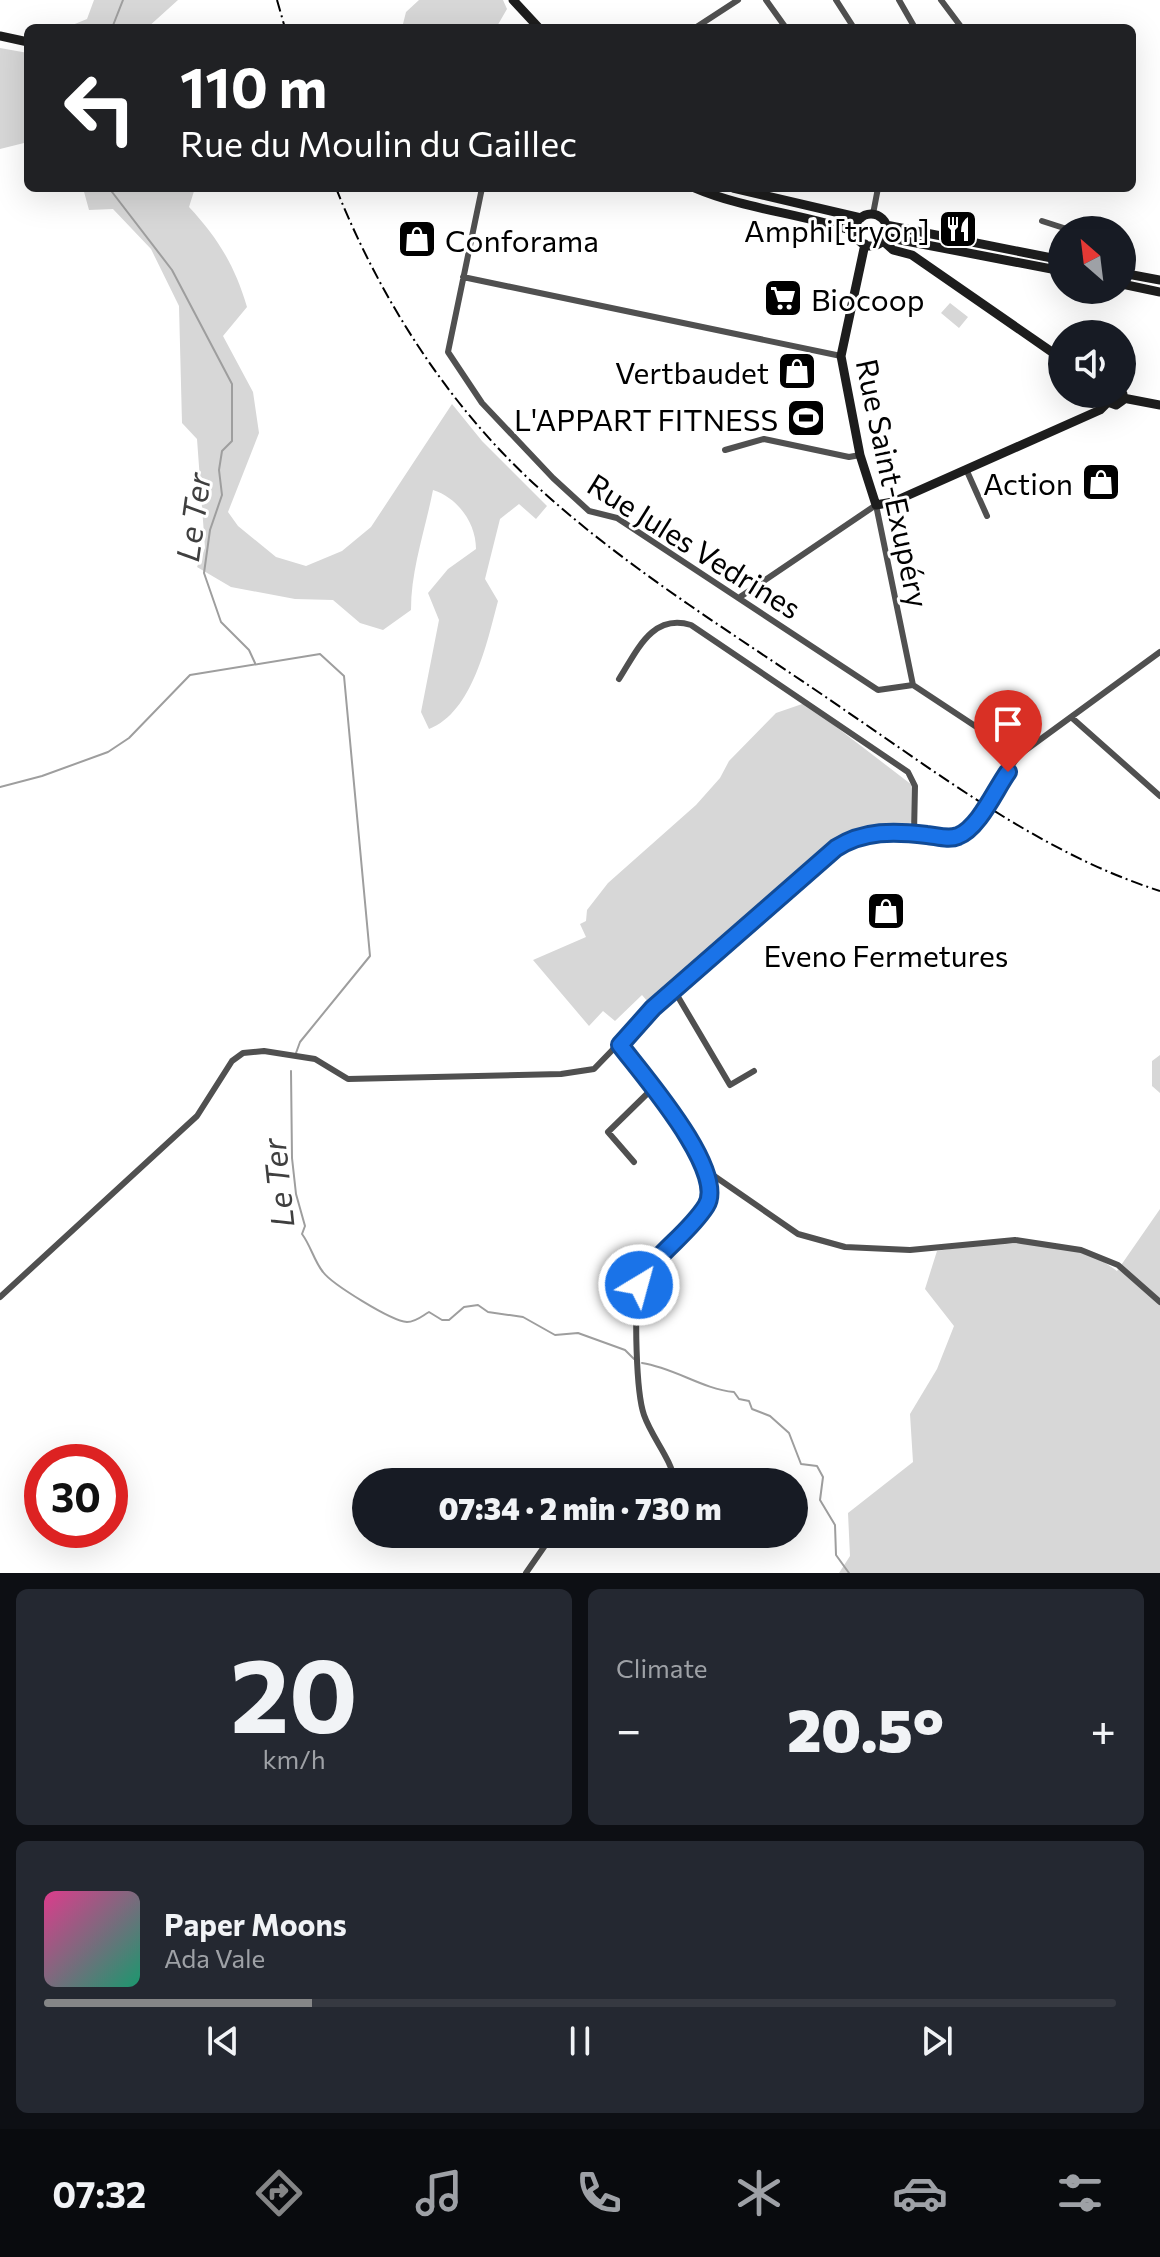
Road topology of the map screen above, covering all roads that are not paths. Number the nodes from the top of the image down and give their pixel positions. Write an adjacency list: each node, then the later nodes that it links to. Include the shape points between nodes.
1 (513, 0): 10 (main road)
2 (718, 0): 9 (street)
3 (738, 0): 9 (street)
4 (778, 0): 8 (street)
5 (836, 0): 13 (street)
6 (899, 0): 14 (street)
7 (941, 0): 15 (street)
8 (769, 3): 12 (street)
9 (725, 9): 11 (street)
10 (535, 24)
11 (701, 24)
12 (783, 24)
13 (851, 24)
14 (913, 24)
15 (959, 24)
16 (0, 36): 17 (main road)
17 (24, 41)
18 (481, 192): 33 (street)
19 (702, 192): 27 (main road)
20 (750, 192): 23 (main road)
21 (877, 192): 22 (street)
22 (873, 214): 23 (main road); 26 (main road)
23 (861, 218): 27 (main road)
24 (1042, 221): 25 (street)
25 (1048, 223)
26 (886, 225): 28 (main road); 30 (main road)
27 (856, 232): 29 (main road)
28 (884, 239): 29 (main road); 31 (main road); 37 (main road, via 893,250 912,255)
29 (865, 244): 38 (main road, Rue Saint-Exupéry)
30 (1048, 257)
31 (1048, 268)
32 (1136, 276): 34 (main road)
33 (463, 277): 38 (street); 47 (street, Rue Jules Vedrines, via 450,357 482,403 589,511 617,518)
34 (1160, 280)
35 (1136, 287): 36 (main road)
36 (1160, 292)
37 (1048, 349)
38 (841, 356): 43 (main road, Rue Saint-Exupéry)
39 (1136, 399): 40 (main road)
40 (1160, 405)
41 (1101, 408): 44 (main road)
42 (725, 450): 43 (street, via 764,439)
43 (860, 455): 45 (main road, Rue Saint-Exupéry)
44 (966, 469): 45 (main road); 46 (street)
45 (876, 505): 47 (street); 50 (street, Rue Saint-Exupéry)
46 (987, 516)
47 (740, 597): 50 (street, Rue Jules Vedrines, via 878,690)
48 (1160, 652): 51 (street)
49 (619, 679): 54 (street, via 651,630 672,621 691,625 908,772 915,786)
50 (913, 685): 52 (street)
51 (1071, 717): 52 (street); 53 (street)
52 (1019, 755): 54 (street, via 960,836)
53 (1160, 796)
54 (914, 833): 55 (street, via 868,834 836,848)
55 (674, 990): 56 (street); 57 (street, via 730,1085)
56 (620, 1045): 58 (street); 61 (street, via 594,1069 561,1074 348,1079 315,1059 243,1053 232,1061 197,1116)
57 (754, 1071)
58 (653, 1088): 59 (street, via 608,1132); 60 (street)
59 (634, 1162)
60 (707, 1171): 62 (street, via 798,1234 818,1241 910,1250 1015,1240 1081,1250 1118,1265); 63 (street, via 708,1204 648,1266 639,1285 639,1392 644,1416)
61 (0, 1297)
62 (1160, 1302)
63 (668, 1468)
64 (543, 1548): 65 (street)
65 (526, 1573)

